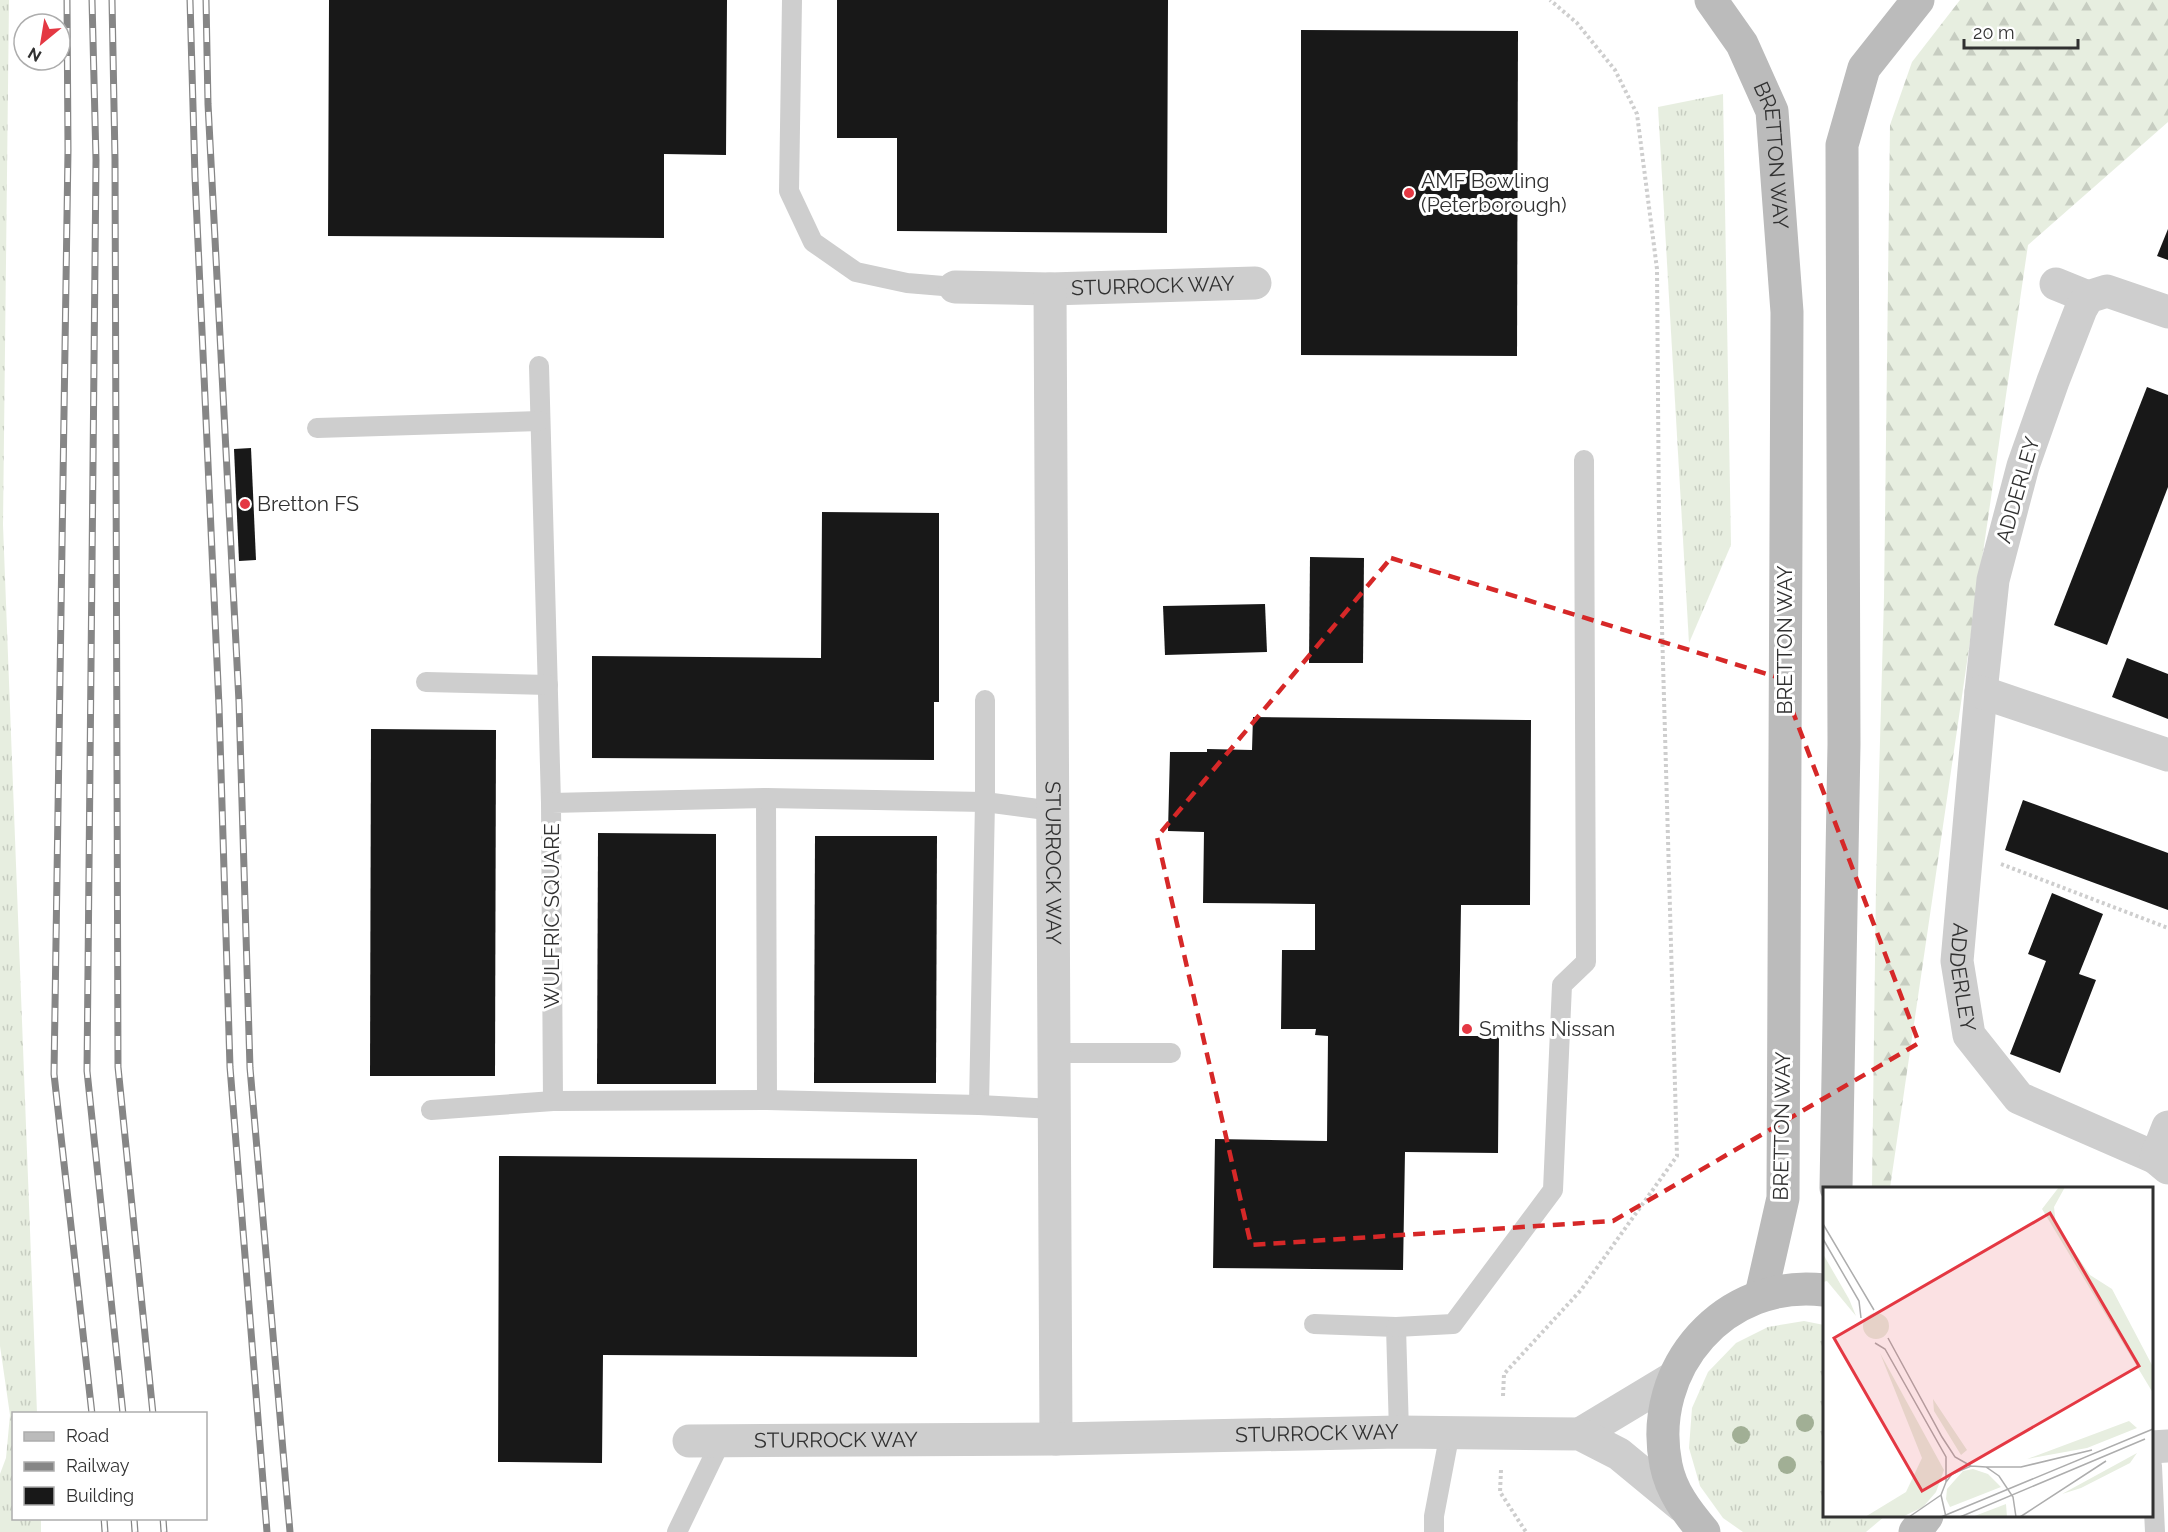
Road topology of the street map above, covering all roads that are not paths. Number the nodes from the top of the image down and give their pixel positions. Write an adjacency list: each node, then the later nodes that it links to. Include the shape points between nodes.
1 (792, 0): 6 (lane, via 789,191 813,242 856,272 907,283)
2 (1711, 0): 34 (street, BRETTON WAY, via 1742,44 1772,111 1786,312 1783,1198)
3 (1918, 0): 32 (street, via 1864,68 1842,145 1844,744)
4 (1255, 284): 7 (street, STURROCK WAY)
5 (2056, 284): 8 (street)
6 (955, 287): 7 (street, STURROCK WAY)
7 (1050, 290): 22 (street, STURROCK WAY)
8 (2088, 297): 9 (street, via 2107,291); 16 (street, ADDERLEY, via 2053,381 2020,477 1993,580)
9 (2168, 312)
10 (538, 366): 11 (lane)
11 (540, 421): 12 (lane); 15 (lane)
12 (317, 428)
13 (1584, 460): 36 (lane, via 1586,962 1562,985 1553,1190 1453,1324)
14 (426, 682): 15 (lane)
15 (548, 684): 20 (lane)
16 (1981, 692): 18 (street); 31 (street, ADDERLEY, via 1958,961 1970,1035 2019,1098)
17 (985, 700): 21 (lane)
18 (2168, 755)
19 (766, 798): 20 (lane, WULFRIC SQUARE); 21 (lane, WULFRIC SQUARE); 25 (lane)
20 (551, 802): 26 (lane, WULFRIC SQUARE)
21 (986, 802): 22 (lane, WULFRIC SQUARE); 27 (lane)
22 (1054, 811): 23 (street, STURROCK WAY)
23 (1055, 1053): 24 (lane); 28 (street, STURROCK WAY)
24 (1171, 1053)
25 (767, 1100): 26 (lane); 27 (lane)
26 (553, 1101): 29 (lane)
27 (979, 1105): 28 (lane)
28 (1054, 1109): 41 (street, STURROCK WAY)
29 (431, 1110)
30 (2168, 1127): 31 (street, ADDERLEY)
31 (2162, 1163)
32 (1836, 1187)
33 (1823, 1290): 34 (street, via 1803,1287)
34 (1761, 1295): 37 (street, via 1724,1314 1694,1342)
35 (1314, 1324): 36 (lane)
36 (1396, 1327): 38 (lane)
37 (1673, 1378): 40 (street); 47 (street, via 1663,1421 1666,1465)
38 (1399, 1432): 39 (street, STURROCK WAY); 41 (street, STURROCK WAY)
39 (1450, 1432): 40 (street, STURROCK WAY); 50 (lane)
40 (1580, 1434): 47 (street, STURROCK WAY, via 1619,1454)
41 (1056, 1439): 43 (street, STURROCK WAY)
42 (689, 1441): 43 (street, STURROCK WAY)
43 (721, 1441): 49 (lane)
44 (2168, 1446): 45 (street)
45 (2153, 1447)
46 (2153, 1500): 53 (lane)
47 (1682, 1506): 51 (street)
48 (1926, 1517): 52 (street)
49 (677, 1532)
50 (1434, 1532)
51 (1704, 1532)
52 (1915, 1532)
53 (2155, 1532)

